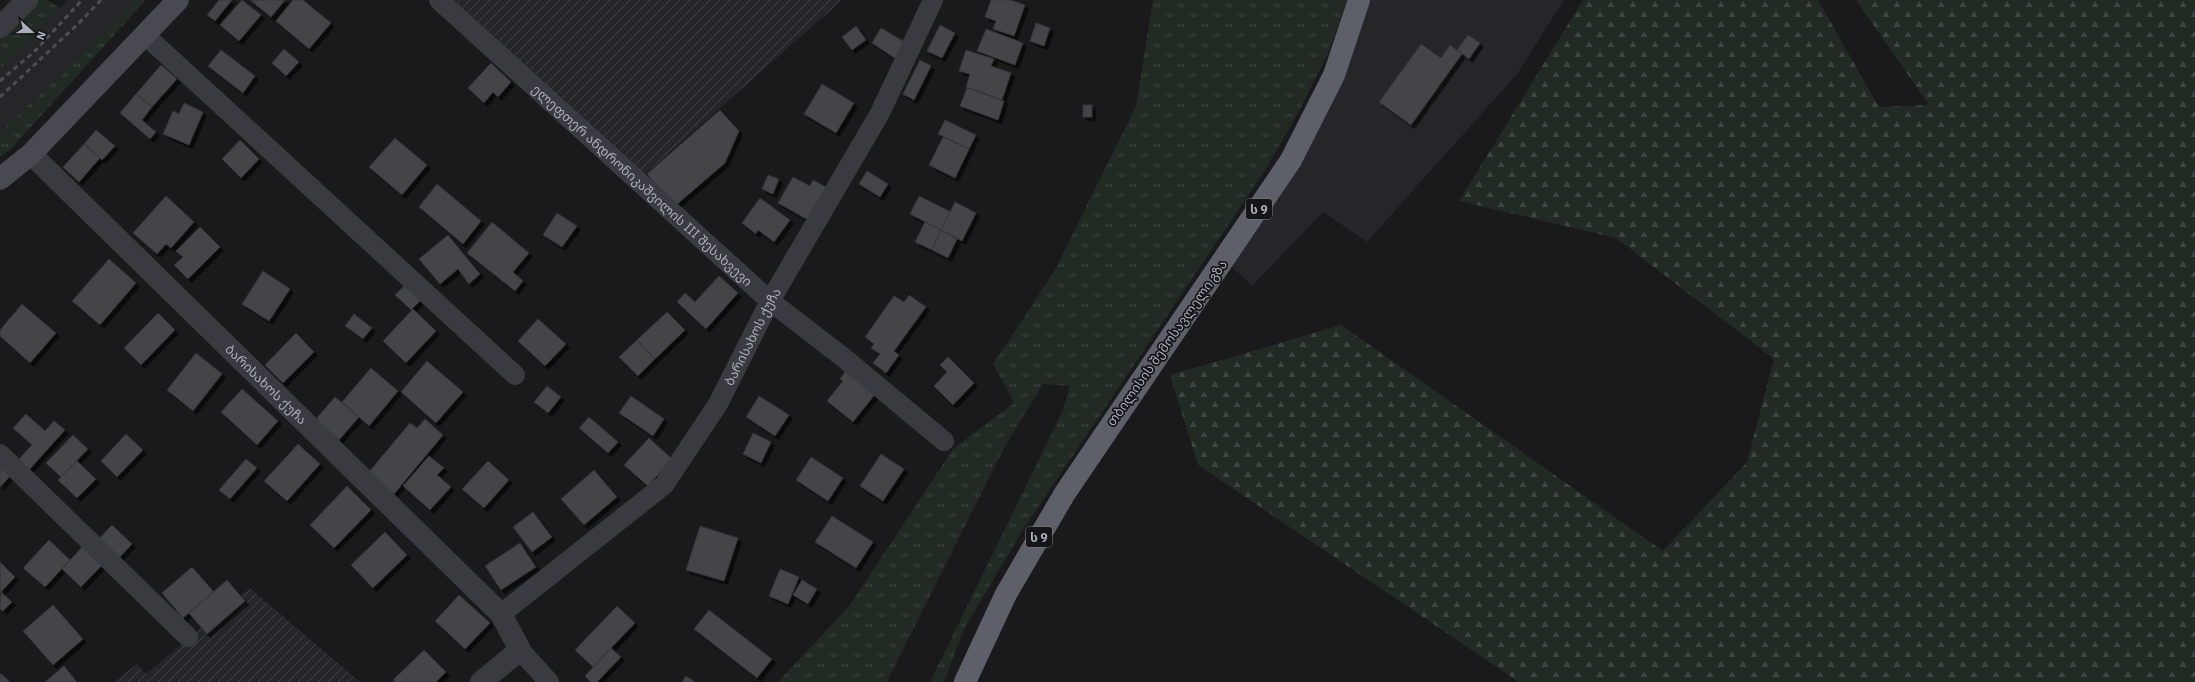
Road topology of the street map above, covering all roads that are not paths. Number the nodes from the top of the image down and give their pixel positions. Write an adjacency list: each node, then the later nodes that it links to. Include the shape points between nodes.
1 (27, 0): 6 (street)
2 (178, 0): 7 (main road)
3 (439, 0): 10 (street, ელეფთერ ანდრონიკაშვილის III შესახვევი)
4 (932, 0): 10 (street, ბარისახოს ქუჩა, via 880,113)
5 (1359, 0): 19 (highway, თბილისის შემოსავლელი გზა / ს 9, via 1334,74 1291,160 1065,493 1006,594)
6 (0, 27)
7 (145, 35): 8 (main road); 11 (street)
8 (31, 154): 9 (main road); 14 (street, ბარისახოს ქუჩა)
9 (0, 179)
10 (770, 301): 12 (street, ელეფთერ ანდრონიკაშვილის III შესახვევი); 14 (street, ბარისახოს ქუჩა, via 718,404 664,485)
11 (515, 375)
12 (944, 441)
13 (0, 454): 15 (street)
14 (501, 614): 16 (street, ბარისახოს ქუჩა)
15 (188, 637)
16 (520, 650): 17 (street); 18 (street, ბარისახოს ქუჩა)
17 (481, 682)
18 (549, 682)
19 (965, 682)

